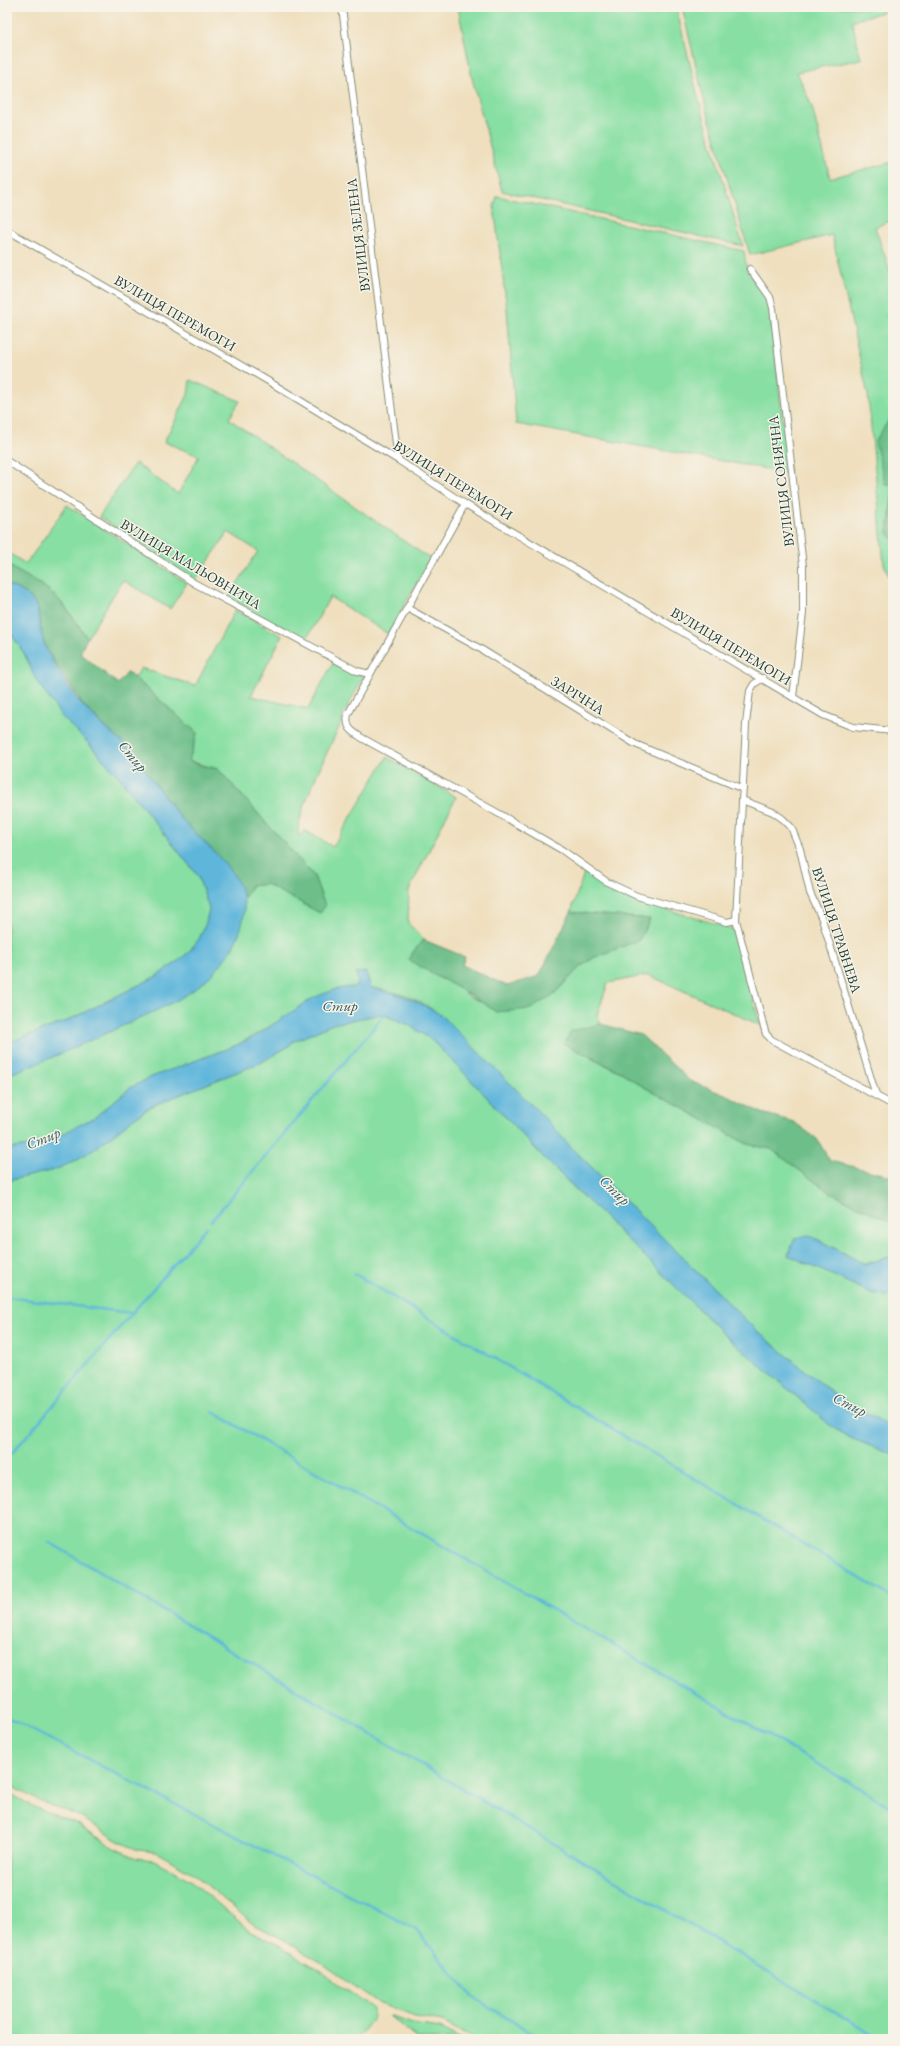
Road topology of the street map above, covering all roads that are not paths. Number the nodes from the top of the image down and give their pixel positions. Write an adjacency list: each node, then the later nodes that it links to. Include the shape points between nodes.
1 (342, 7): 4 (street, ВУЛИЦЯ ЗЕЛЕНА)
2 (7, 230): 4 (street, ВУЛИЦЯ ПЕРЕМОГИ, via 263,378)
3 (750, 269): 10 (street, ВУЛИЦЯ СОНЯЧНА, via 770,297 773,308 803,566 803,613)
4 (398, 460): 6 (street, ВУЛИЦЯ ПЕРЕМОГИ)
5 (7, 461): 8 (street, ВУЛИЦЯ МАЛЬОВНИЧА, via 194,583 351,667)
6 (465, 504): 7 (street); 9 (street, ВУЛИЦЯ ПЕРЕМОГИ)
7 (407, 608): 8 (street); 12 (street, ЗАРІЧНА, via 479,648 635,744)
8 (370, 674): 14 (street, via 348,714 347,726 350,730 562,850 607,882 637,896 727,922)
9 (763, 678): 10 (street, ВУЛИЦЯ ПЕРЕМОГИ); 12 (street, via 754,684 750,691)
10 (793, 697): 11 (street, ВУЛИЦЯ ПЕРЕМОГИ, via 839,722 860,728)
11 (893, 731)
12 (743, 789): 13 (street)
13 (742, 800): 14 (street); 15 (street, ВУЛИЦЯ ТРАВНЕВА, via 778,815 790,827 795,837)
14 (736, 920): 15 (street, via 766,1034 772,1040)
15 (876, 1095): 16 (street)
16 (893, 1106)

